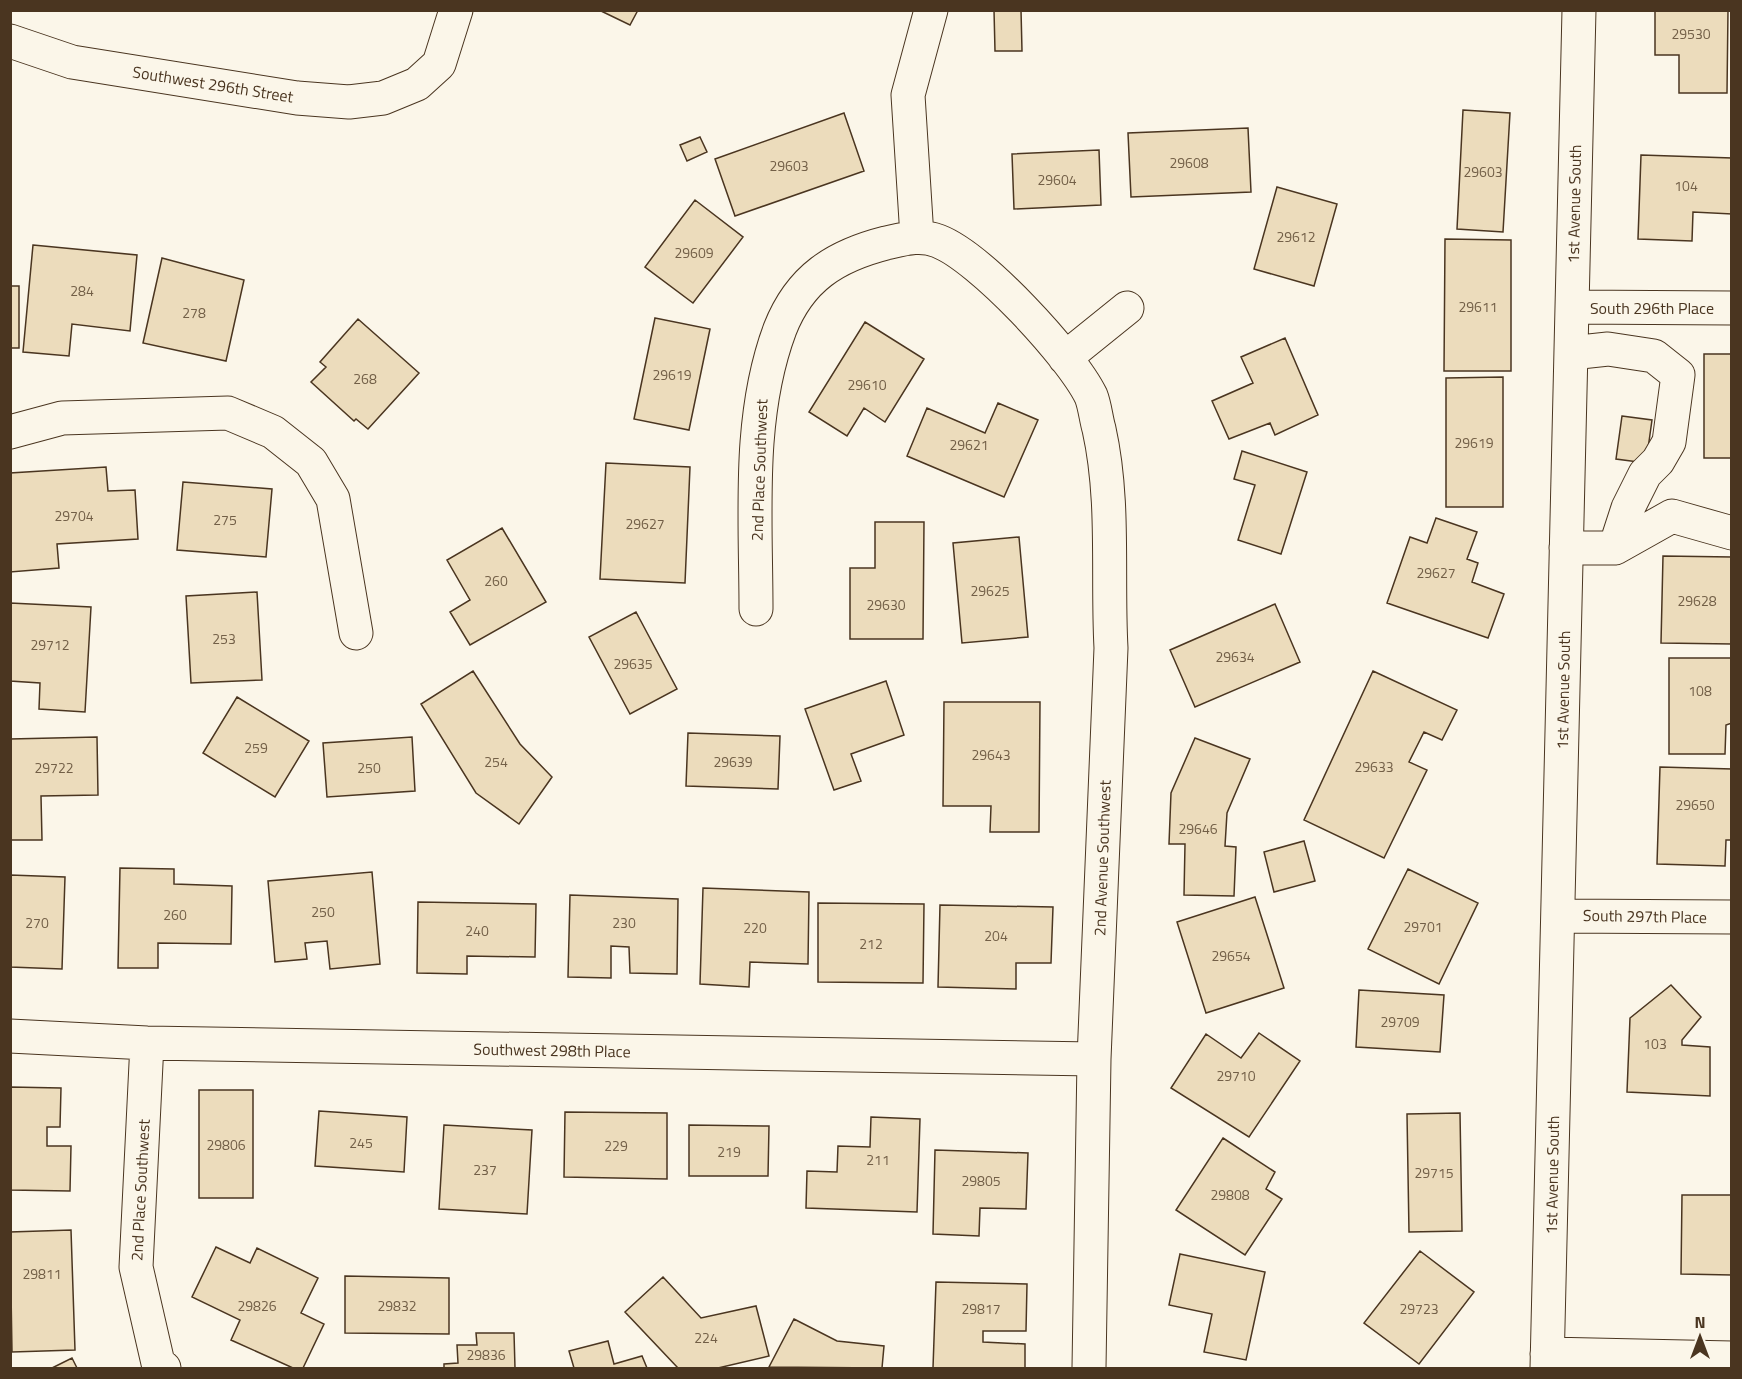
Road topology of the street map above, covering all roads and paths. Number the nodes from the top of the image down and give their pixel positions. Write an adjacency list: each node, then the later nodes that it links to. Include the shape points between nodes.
1 (456, 10): 4 (street, Southwest 296th Street, via 439,64 417,84 383,98 349,102 297,98 72,62)
2 (931, 10): 5 (street, via 908,95)
3 (1579, 10): 6 (street, 1st Avenue South)
4 (10, 41)
5 (917, 237): 10 (street, 2nd Avenue Southwest, via 938,241 973,263); 15 (street, 2nd Place Southwest, via 866,248 822,270 796,297 780,328 762,393 759,423)
6 (1572, 307): 8 (street, South 296th Place); 9 (street, 1st Avenue South)
7 (1127, 308): 10 (street)
8 (1731, 308)
9 (1571, 353): 13 (street, 1st Avenue South); 14 (street, via 1608,350 1654,356 1678,375 1669,442 1645,474 1628,508)
10 (1065, 358): 21 (street, 2nd Avenue Southwest, via 1092,397 1108,484 1110,528 1111,648)
11 (10, 432): 16 (street, via 62,418 228,413 273,432 311,462 333,499)
12 (1731, 533): 14 (street, via 1672,516)
13 (1566, 548): 14 (street); 17 (street, 1st Avenue South)
14 (1616, 548)
15 (756, 609)
16 (356, 633)
17 (1558, 916): 18 (street, South 297th Place); 23 (street, 1st Avenue South)
18 (1731, 917)
19 (10, 1036): 20 (street, Southwest 298th Place)
20 (147, 1043): 21 (street, Southwest 298th Place); 24 (street, 2nd Place Southwest, via 136,1267 158,1363)
21 (1094, 1059): 25 (street, 2nd Avenue Southwest)
22 (1731, 1358): 23 (street)
23 (1547, 1361)
24 (164, 1368)
25 (1089, 1368)

